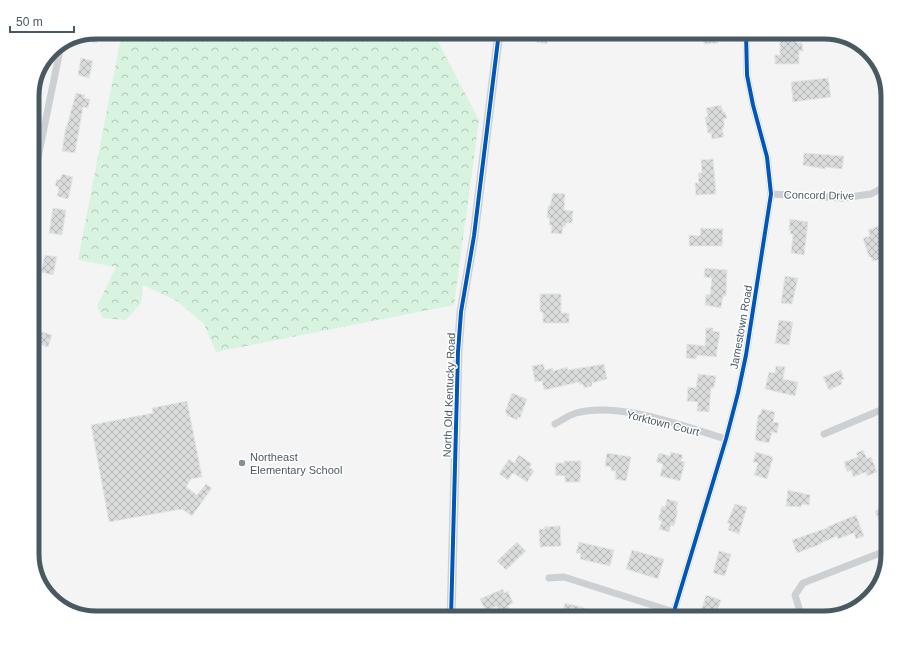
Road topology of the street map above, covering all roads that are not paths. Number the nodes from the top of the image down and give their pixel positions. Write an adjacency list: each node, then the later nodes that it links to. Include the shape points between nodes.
1 (498, 39): 13 (street, North Old Kentucky Road, via 474,236 461,312)
2 (746, 39): 6 (street, Jamestown Road, via 747,75 767,158)
3 (58, 54): 4 (street)
4 (39, 148)
5 (881, 189): 6 (street, Concord Drive, via 870,194 842,198)
6 (771, 194): 10 (street, Jamestown Road, via 746,355)
7 (881, 410): 9 (street)
8 (555, 424): 10 (street, Yorktown Court, via 576,413 598,410 650,417)
9 (824, 434)
10 (726, 439): 15 (street, Jamestown Road)
11 (881, 553): 16 (street, via 803,583 795,595)
12 (549, 578): 14 (street, via 564,577)
13 (451, 611)
14 (662, 611)
15 (674, 611)
16 (800, 611)

